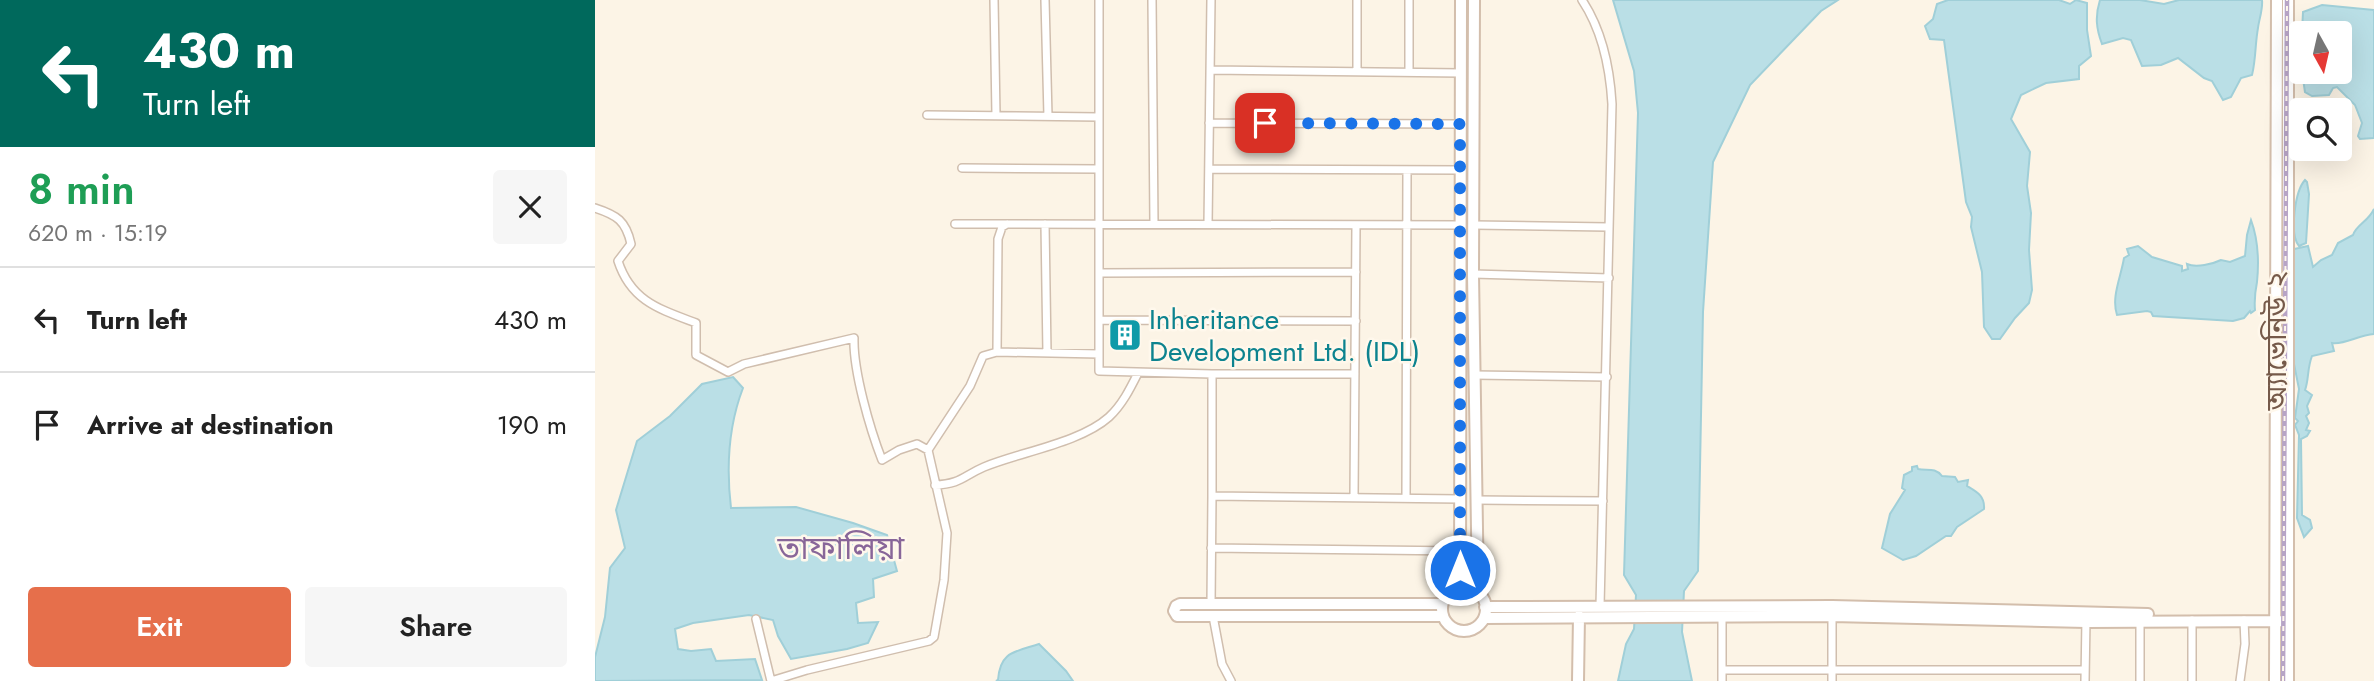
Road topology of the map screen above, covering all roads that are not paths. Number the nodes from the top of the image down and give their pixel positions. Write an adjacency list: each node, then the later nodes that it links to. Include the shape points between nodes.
1 (994, 0): 18 (street)
2 (1045, 0): 19 (street)
3 (1099, 0): 20 (street)
4 (1153, 0): 33 (street)
5 (1211, 0): 13 (street)
6 (1357, 0): 14 (street)
7 (1409, 0): 15 (street)
8 (1461, 0): 16 (street)
9 (1474, 0): 38 (street)
10 (1582, 0): 39 (street, via 1599,37 1611,91)
11 (2277, 0): 77 (street, অ্যাভেনিউ ২)
12 (2288, 0): 77 (street, অ্যাভেনিউ ২)
13 (1210, 71): 14 (street); 21 (street)
14 (1357, 71): 15 (street)
15 (1409, 71): 16 (street)
16 (1461, 73): 22 (street)
17 (927, 115): 18 (street)
18 (996, 116): 19 (street)
19 (1048, 116): 20 (street)
20 (1099, 117): 24 (street)
21 (1209, 123): 22 (street); 25 (street)
22 (1460, 124): 26 (street)
23 (962, 168): 24 (street)
24 (1099, 169): 32 (street)
25 (1209, 169): 27 (street); 34 (street)
26 (1461, 170): 27 (street); 37 (street)
27 (1407, 171): 36 (street)
28 (595, 208): 54 (street, via 627,227 631,244 618,261 632,290 696,323 697,355 728,372 744,364 854,338 853,357 882,460 917,444)
29 (955, 224): 30 (street)
30 (1007, 224): 31 (street); 46 (street, via 998,239)
31 (1045, 224): 32 (street); 47 (street)
32 (1100, 224): 33 (street); 41 (street)
33 (1154, 224): 34 (street)
34 (1208, 225): 35 (street)
35 (1356, 225): 36 (street); 40 (street)
36 (1407, 225): 37 (street); 58 (street)
37 (1461, 225): 59 (street)
38 (1474, 225): 39 (street); 42 (street)
39 (1608, 227): 43 (street)
40 (1356, 272): 41 (street); 45 (street)
41 (1100, 273): 44 (street)
42 (1473, 274): 43 (street); 52 (street)
43 (1609, 278): 53 (street)
44 (1099, 320): 45 (street); 48 (street)
45 (1356, 321): 51 (street)
46 (997, 352): 47 (street); 54 (street, via 982,356 970,386)
47 (1047, 353): 48 (street)
48 (1099, 354): 49 (street, via 1099,371)
49 (1138, 373): 50 (street); 55 (street, via 1107,419 1084,432 983,467 954,484)
50 (1212, 374): 51 (street); 56 (street)
51 (1355, 374): 57 (street)
52 (1474, 375): 53 (street); 60 (street)
53 (1607, 377): 61 (street)
54 (928, 450): 55 (street)
55 (935, 485): 86 (street, via 947,540 932,640)
56 (1212, 496): 57 (street); 62 (street)
57 (1354, 497): 58 (street)
58 (1406, 498): 59 (street)
59 (1460, 499): 63 (street)
60 (1476, 500): 61 (street); 65 (street)
61 (1603, 501): 68 (street)
62 (1211, 548): 63 (street); 66 (street)
63 (1460, 551): 64 (street)
64 (1460, 588): 65 (street); 67 (street, via 1449,593)
65 (1478, 593): 72 (street)
66 (1211, 604): 67 (street); 73 (street, via 1180,604 1174,611 1177,616)
67 (1443, 604): 74 (street)
68 (1608, 609): 69 (street); 72 (street); 75 (street)
69 (1706, 611): 70 (street); 76 (street)
70 (1794, 611): 71 (street); 76 (street)
71 (1832, 611): 78 (street); 85 (street)
72 (1484, 612): 74 (street, via 1475,628 1461,631); 75 (street)
73 (1213, 616): 74 (street); 87 (street, via 1222,664)
74 (1443, 616)
75 (1579, 616): 88 (street)
76 (1722, 616): 83 (street)
77 (2282, 617): 78 (street); 81 (street); 95 (street, অ্যাভেনিউ ২); 96 (street, অ্যাভেনিউ ২)
78 (2086, 618): 82 (street); 84 (street)
79 (757, 619): 86 (street)
80 (2192, 620): 81 (street); 82 (street); 93 (street)
81 (2244, 620): 94 (street)
82 (2140, 621): 92 (street)
83 (1722, 670): 85 (street); 89 (street)
84 (2085, 670): 85 (street); 91 (street)
85 (1832, 671): 90 (street)
86 (771, 681)
87 (1231, 681)
88 (1579, 681)
89 (1722, 681)
90 (1832, 681)
91 (2085, 681)
92 (2140, 681)
93 (2192, 681)
94 (2240, 681)
95 (2275, 681)
96 (2288, 681)

